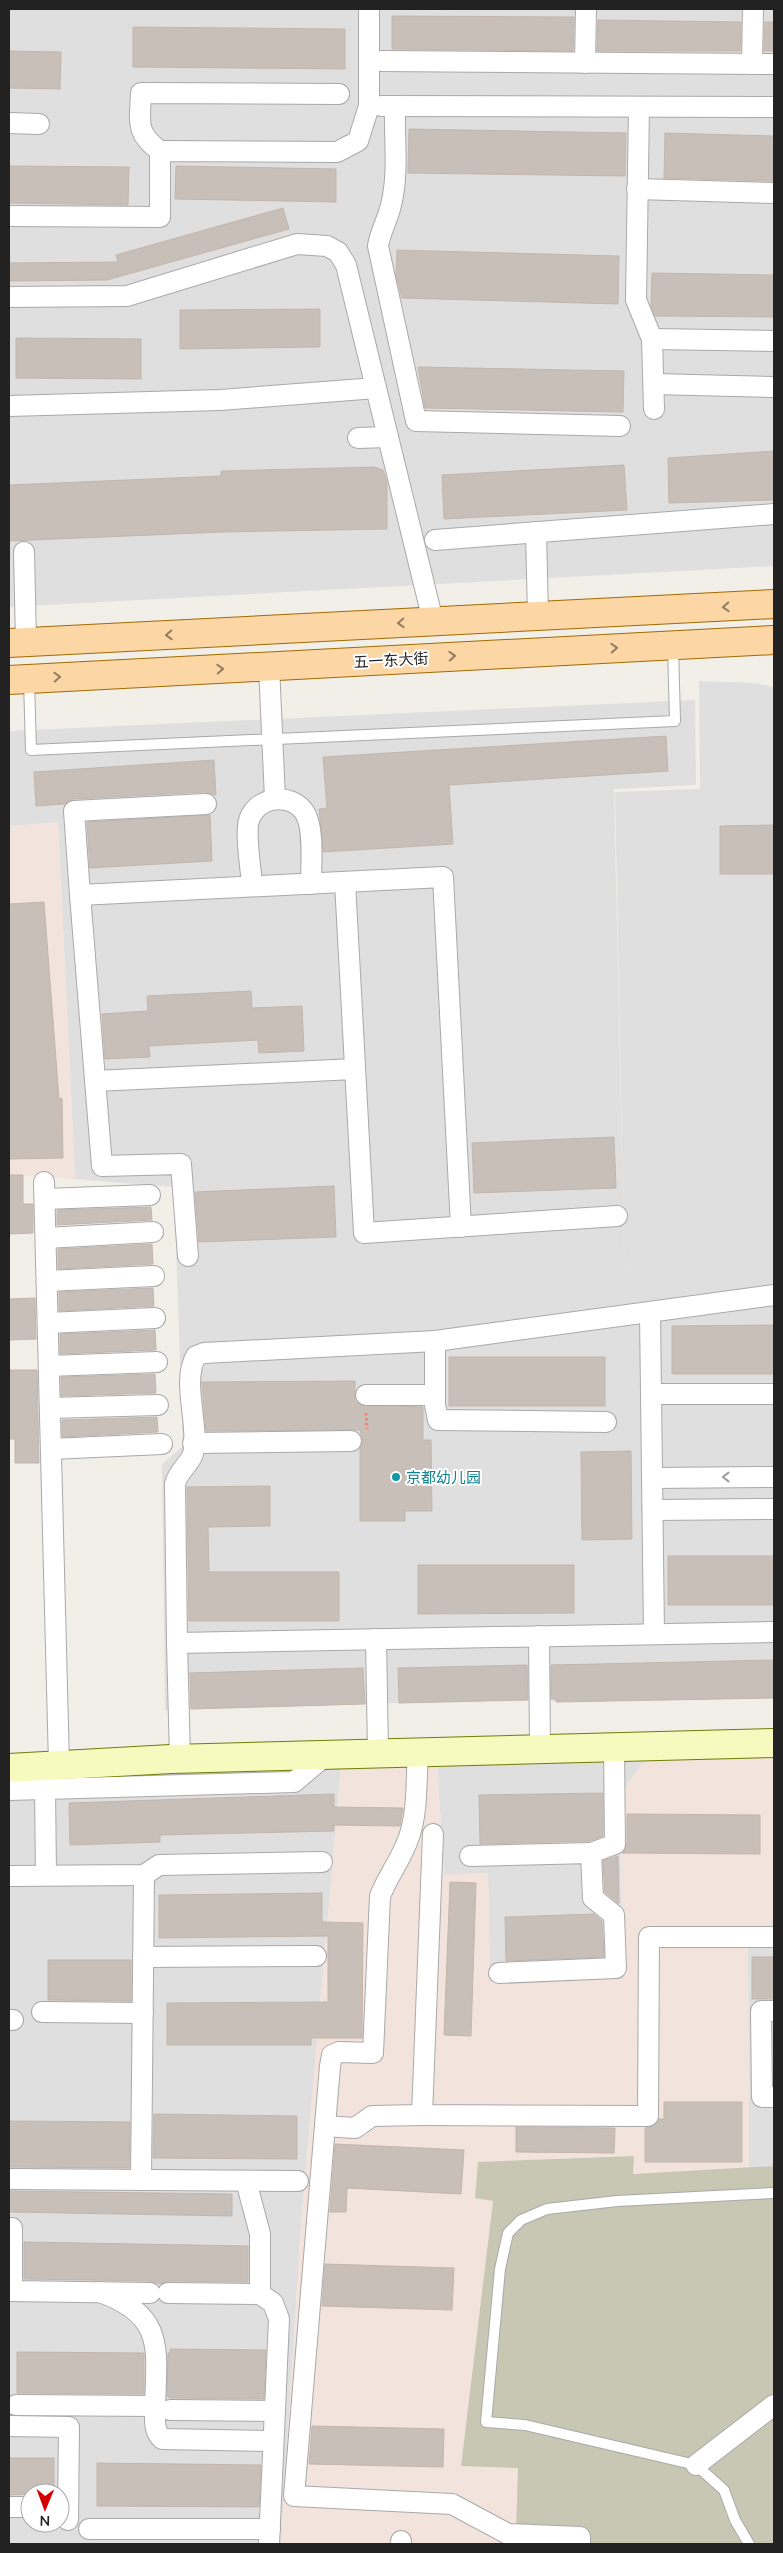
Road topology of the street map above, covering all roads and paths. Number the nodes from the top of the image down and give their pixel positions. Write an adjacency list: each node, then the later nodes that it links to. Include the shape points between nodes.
1 (369, 9): 9 (street)
2 (586, 9): 5 (street)
3 (753, 9): 6 (street)
4 (381, 61): 5 (street)
5 (585, 63): 6 (street)
6 (752, 64): 7 (street)
7 (774, 64)
8 (339, 94): 15 (street, via 140,93 143,136)
9 (369, 106): 10 (street); 15 (street, via 358,142 337,152)
10 (394, 106): 11 (street); 27 (street, via 394,186 378,246 416,421)
11 (639, 106): 12 (street); 16 (street)
12 (774, 107)
13 (9, 123): 14 (street)
14 (39, 124)
15 (160, 152): 18 (street, via 160,217)
16 (637, 189): 17 (street); 20 (street, via 636,300)
17 (774, 193)
18 (9, 216)
19 (9, 297): 24 (street, via 127,296 297,244 327,246 338,252 346,265)
20 (652, 339): 21 (street); 22 (street)
21 (774, 341)
22 (654, 384): 23 (street); 26 (street)
23 (774, 386)
24 (376, 388): 25 (street, via 220,400); 28 (street)
25 (9, 406)
26 (654, 409)
27 (620, 426)
28 (388, 437): 29 (street); 36 (street)
29 (358, 438)
30 (774, 514): 31 (street)
31 (536, 532): 32 (street); 35 (street)
32 (435, 540)
33 (24, 552): 39 (street)
34 (774, 604): 35 (main road, one-way to 35)
35 (538, 616): 36 (main road)
36 (433, 621): 39 (main road, one-way to 39)
37 (774, 640): 38 (main road, 五一东大街)
38 (732, 642): 40 (main road, 五一东大街); 41 (main road)
39 (18, 643)
40 (673, 645): 42 (main road, 五一东大街, one-way to 40); 44 (lane, via 676,721)
41 (774, 652)
42 (269, 666): 43 (main road, 五一东大街, one-way to 42); 44 (street)
43 (19, 679): 44 (lane, via 31,750)
44 (273, 739): 45 (street)
45 (275, 799): 48 (street, via 293,802 306,816 310,829); 49 (street, via 257,808 248,825)
46 (206, 804): 50 (street, via 74,811)
47 (345, 882): 48 (street); 51 (street); 55 (street, via 443,877)
48 (311, 884): 49 (street)
49 (252, 886): 50 (street)
50 (80, 895): 52 (street)
51 (355, 1069): 52 (street); 55 (street, via 364,1233)
52 (95, 1081): 58 (street, via 102,1166 181,1164)
53 (150, 1194): 57 (street, via 45,1190)
54 (617, 1216): 55 (street)
55 (461, 1227)
56 (152, 1232): 57 (street)
57 (46, 1238): 60 (street)
58 (188, 1256)
59 (154, 1276): 60 (street)
60 (47, 1282): 64 (street)
61 (774, 1295): 62 (street)
62 (650, 1313): 65 (street); 68 (street)
63 (155, 1318): 64 (street)
64 (48, 1323): 67 (street)
65 (435, 1341): 71 (street); 76 (street, via 196,1356 191,1370)
66 (157, 1362): 67 (street)
67 (49, 1366): 73 (street)
68 (652, 1394): 69 (street); 80 (street)
69 (774, 1394)
70 (366, 1395): 71 (street); 75 (path, via 367,1434 351,1434)
71 (435, 1395): 74 (street, via 438,1420)
72 (158, 1405): 73 (street)
73 (50, 1408): 78 (street)
74 (606, 1422)
75 (351, 1441): 76 (street)
76 (193, 1443): 87 (street, via 193,1453 177,1474 175,1484)
77 (162, 1444): 78 (street)
78 (51, 1449): 95 (street)
79 (774, 1477): 80 (street, one-way to 80)
80 (653, 1478): 82 (street)
81 (774, 1509): 82 (street)
82 (654, 1510): 84 (street)
83 (774, 1632): 84 (street)
84 (654, 1634): 85 (street)
85 (539, 1636): 86 (street); 90 (street)
86 (376, 1639): 87 (street); 92 (street)
87 (177, 1643): 94 (street)
88 (774, 1743): 89 (street)
89 (614, 1747): 90 (street); 100 (street, via 615,1844)
90 (540, 1749): 91 (street)
91 (418, 1753): 92 (street); 115 (street, via 414,1818 409,1839 380,1896 373,2053 339,2052 332,2055)
92 (378, 1754): 93 (street)
93 (326, 1755): 94 (street); 97 (street, via 294,1782)
94 (180, 1759): 95 (street)
95 (60, 1765): 96 (street)
96 (9, 1768)
97 (45, 1788): 98 (street); 104 (street)
98 (9, 1790)
99 (433, 1834): 114 (street)
100 (591, 1854): 101 (street); 109 (street, via 592,1898 614,1915 616,1968)
101 (470, 1856)
102 (322, 1862): 103 (street, via 159,1865)
103 (144, 1874): 104 (street); 108 (street)
104 (46, 1875): 105 (street)
105 (9, 1876)
106 (774, 1937): 114 (street, via 649,1937 648,2116)
107 (316, 1956): 108 (street)
108 (143, 1957): 112 (street)
109 (499, 1973)
110 (774, 2011): 113 (street, via 761,2011 762,2098)
111 (42, 2012): 112 (street)
112 (143, 2013): 117 (street)
113 (774, 2097)
114 (422, 2115): 115 (street, via 372,2116 356,2128)
115 (324, 2126): 135 (street, via 294,2496 452,2504 508,2534 580,2537)
116 (9, 2179): 117 (street)
117 (140, 2180): 118 (street)
118 (246, 2181): 119 (street); 124 (street, via 260,2234)
119 (298, 2181)
120 (774, 2193): 131 (lane, via 617,2201 547,2209 520,2220 508,2233 500,2269 486,2422 526,2425)
121 (12, 2228): 122 (street)
122 (10, 2291): 123 (street)
123 (100, 2292): 124 (street); 127 (street, via 132,2307 144,2318 156,2347)
124 (260, 2294): 128 (street, via 273,2303 278,2319)
125 (16, 2405): 127 (street)
126 (774, 2406): 131 (street)
127 (163, 2408): 128 (street); 130 (street, via 155,2428 162,2439)
128 (275, 2411): 130 (street)
129 (9, 2426): 132 (street, via 69,2427)
130 (273, 2442): 134 (street)
131 (696, 2465): 136 (lane, via 724,2490 734,2520)
132 (66, 2483)
133 (89, 2529): 134 (street)
134 (269, 2537)
135 (580, 2544)
136 (749, 2544)

